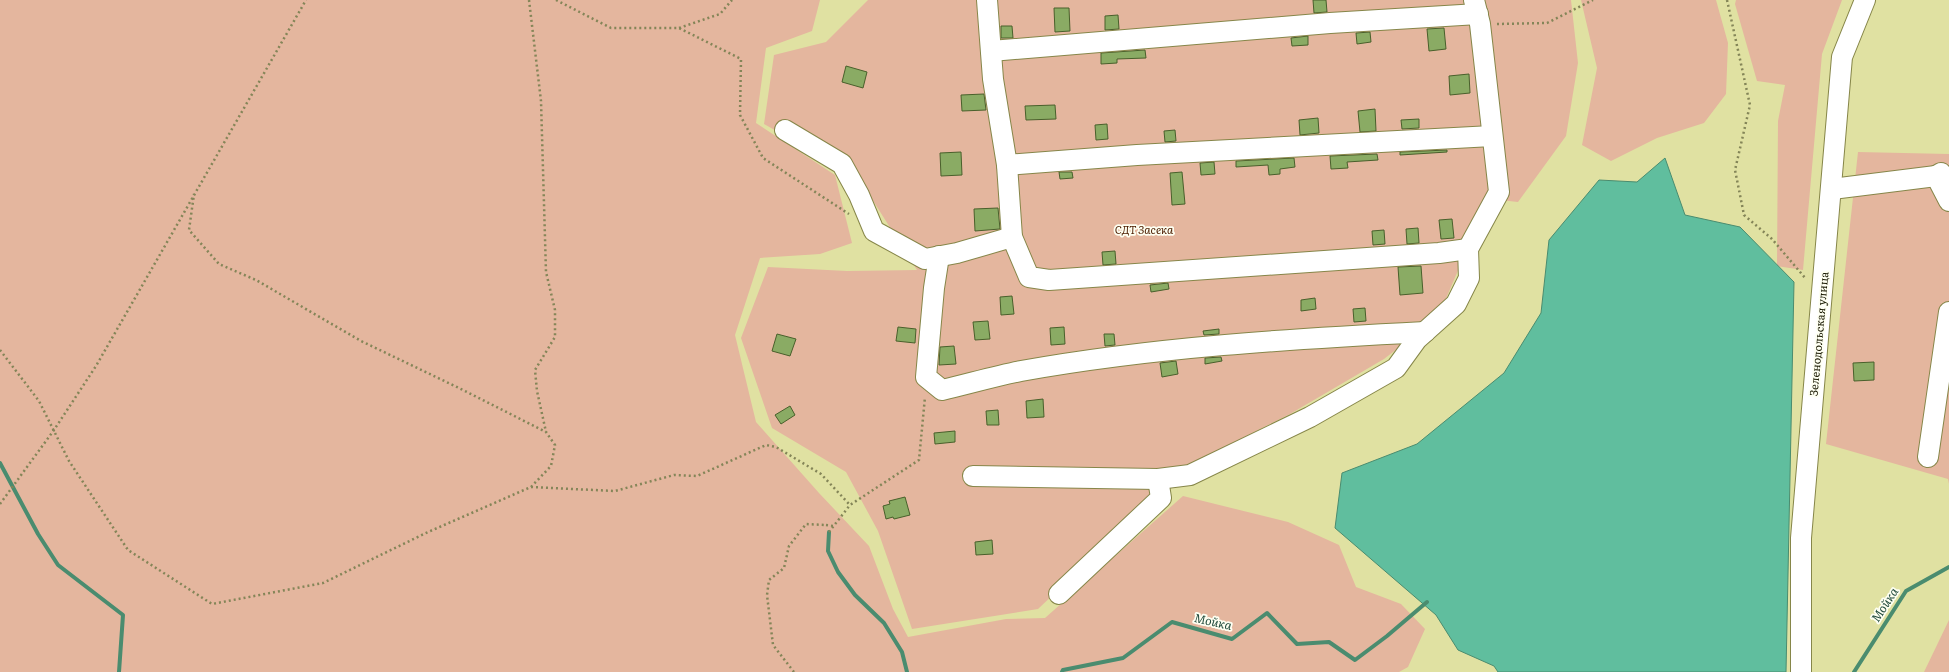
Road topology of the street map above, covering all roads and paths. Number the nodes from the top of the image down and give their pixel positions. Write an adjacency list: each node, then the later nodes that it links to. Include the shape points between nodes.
1 (306, 0): 17 (path)
2 (529, 0): 30 (path, via 541,101 546,272 555,310 555,337 535,370)
3 (556, 0): 10 (path, via 611,28)
4 (732, 0): 10 (path, via 720,14)
5 (987, 0): 11 (street)
6 (1592, 0): 9 (path, via 1547,23)
7 (1727, 0): 23 (path, via 1750,104 1735,170 1744,215 1772,239)
8 (1865, 0): 16 (street, Зеленодольская улица, via 1842,57)
9 (1477, 13): 11 (street); 13 (street)
10 (679, 28): 19 (path, via 741,60 740,115 763,158)
11 (991, 51): 14 (street, via 992,80)
12 (785, 130): 19 (street, via 842,164 859,195)
13 (1492, 136): 14 (street, via 1137,155); 21 (street, via 1499,192)
14 (1007, 165): 20 (street)
15 (1945, 174): 16 (street); 18 (street)
16 (1832, 189): 41 (street, Зеленодольская улица, via 1801,538)
17 (194, 194): 29 (path, via 96,366); 30 (path, via 189,230 219,264 256,280 361,341)
18 (1949, 200)
19 (874, 232): 22 (street, via 925,258)
20 (1012, 237): 21 (street, via 1030,277 1049,280); 22 (street)
21 (1468, 249): 25 (street, via 1469,278 1456,304)
22 (939, 256): 28 (street)
23 (1810, 283)
24 (1949, 312): 27 (street)
25 (1425, 332): 28 (street, via 1266,341 1105,358 1021,372 942,390); 33 (street, via 1396,368 1310,417 1190,475)
26 (0, 350): 29 (path, via 39,401)
27 (1944, 376): 31 (street)
28 (926, 377): 36 (path, via 919,460)
29 (54, 430): 34 (path, via 69,461 128,550 212,604 323,583 428,532); 35 (path)
30 (546, 432): 34 (path, via 555,445 551,466)
31 (1928, 457)
32 (973, 476): 33 (street)
33 (1158, 479): 39 (street, via 1161,498)
34 (531, 487): 36 (path, via 615,490 674,475 697,476 766,445 776,447 821,474)
35 (0, 504)
36 (850, 505): 38 (path)
37 (834, 526): 40 (path, bridge, via 806,524 789,546 784,568 769,580 767,595 772,645)
38 (829, 532)
39 (1060, 594)
40 (794, 672)
41 (1801, 672)

